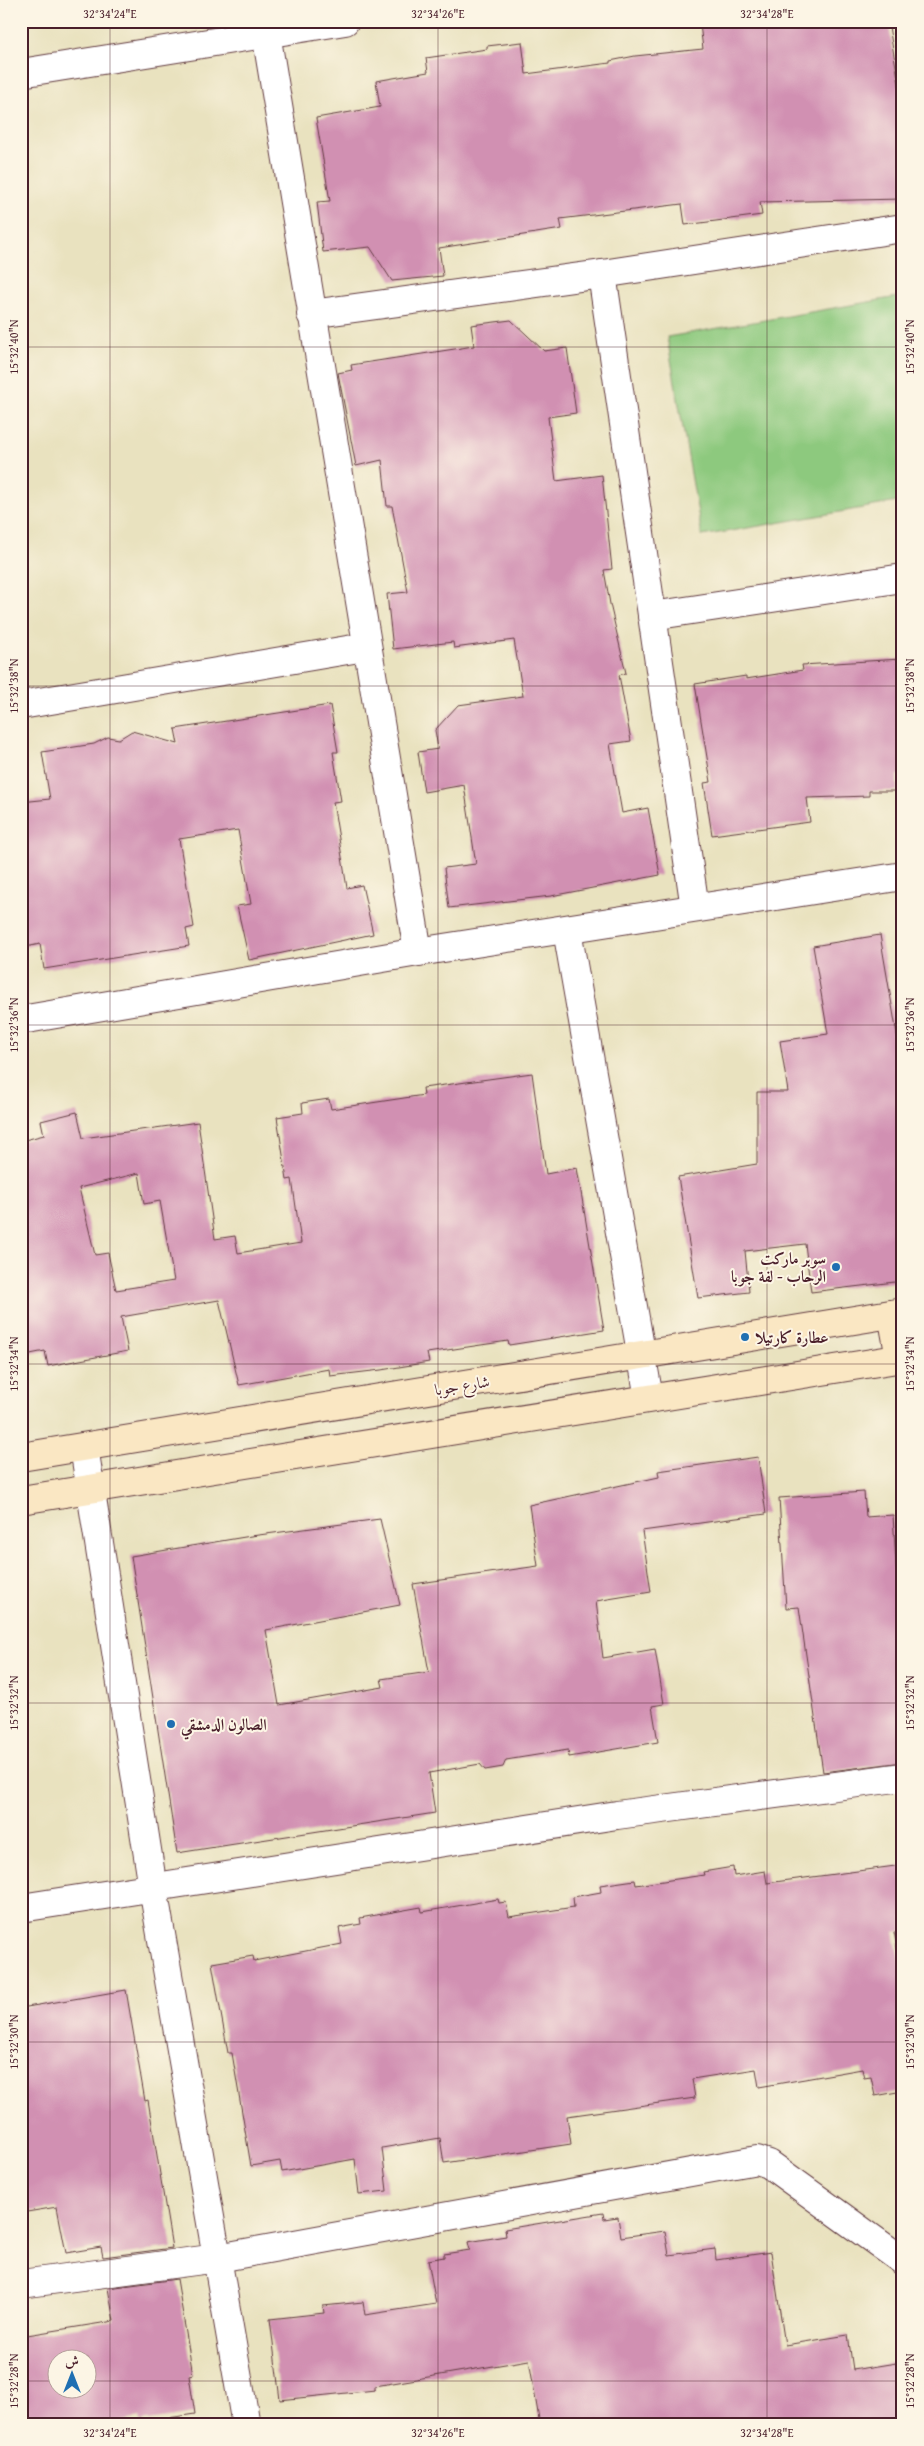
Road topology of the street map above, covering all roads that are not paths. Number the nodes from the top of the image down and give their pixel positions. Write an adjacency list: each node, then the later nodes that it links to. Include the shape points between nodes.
1 (345, 21): 2 (street)
2 (264, 27): 3 (street); 6 (street)
3 (21, 73)
4 (903, 228): 5 (street)
5 (602, 274): 6 (street); 8 (street)
6 (311, 314): 9 (street)
7 (903, 578): 8 (street)
8 (652, 616): 12 (street)
9 (366, 647): 10 (street); 14 (street)
10 (21, 705)
11 (903, 876): 12 (street)
12 (695, 908): 13 (street)
13 (567, 930): 14 (street); 17 (street)
14 (418, 952): 15 (street)
15 (21, 1020)
16 (897, 1313): 17 (street, شارع جوبا); 18 (street)
17 (643, 1355): 19 (street); 20 (street, شارع جوبا)
18 (901, 1358): 19 (street)
19 (650, 1398): 22 (street)
20 (84, 1447): 21 (street, شارع جوبا); 22 (street)
21 (21, 1458)
22 (90, 1489): 23 (street); 25 (street)
23 (21, 1500)
24 (903, 1777): 25 (street, via 617,1815)
25 (152, 1888): 26 (street); 27 (street)
26 (21, 1908)
27 (218, 2258): 28 (street, via 757,2160 769,2164); 29 (street); 30 (street)
28 (903, 2261)
29 (21, 2284)
30 (246, 2425)

